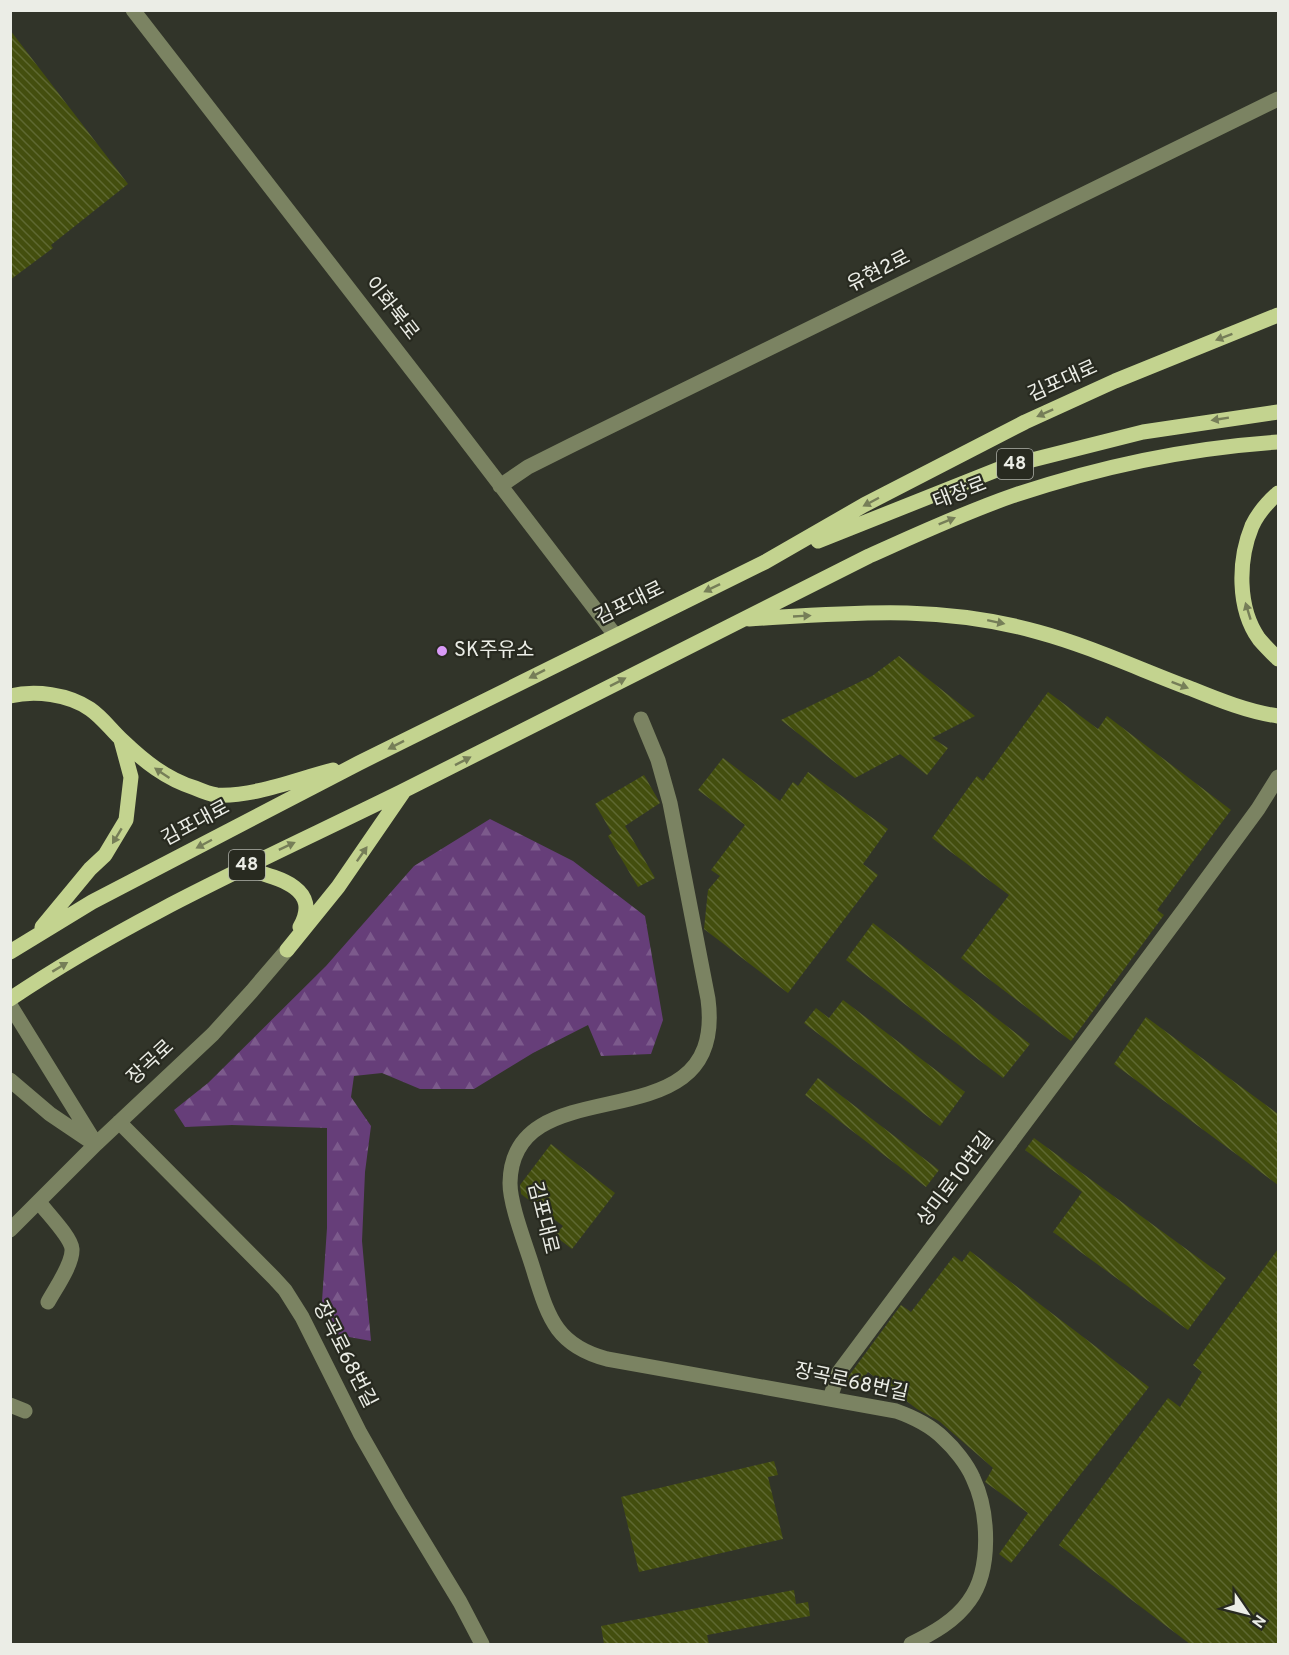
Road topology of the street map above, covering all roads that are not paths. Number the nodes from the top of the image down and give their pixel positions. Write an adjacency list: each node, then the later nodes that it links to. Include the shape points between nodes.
1 (133, 10): 6 (street, 이화북로)
2 (1278, 99): 6 (street, 유현2로, via 555,453)
3 (1278, 315): 8 (main road, 김포대로, one-way to 8, via 1025,422 864,505)
4 (1278, 412): 8 (main road, 태장로 / 48, one-way to 8, via 1143,432 1004,467)
5 (1278, 442): 9 (main road, 태장로 / 48, one-way to 5, via 923,532 1012,496 1151,458 1228,445)
6 (500, 486): 10 (street, 이화북로)
7 (1278, 493): 11 (main road, one-way to 7, via 1258,638 1246,612 1241,577 1253,524)
8 (765, 562): 10 (main road, 김포대로 / 48, one-way to 10)
9 (743, 619): 13 (main road, one-way to 13, via 903,612 994,621 1040,632 1217,699); 18 (main road, 48, one-way to 9)
10 (615, 635): 16 (main road, 김포대로 / 48, one-way to 16)
11 (1278, 659)
12 (10, 696): 15 (main road, via 22,693 71,700 88,707)
13 (1278, 716)
14 (641, 718): 31 (street, 김포대로, via 670,803 708,999 708,1036 694,1065 663,1090 571,1113 537,1127 516,1154 510,1185 539,1289 559,1332 577,1349 591,1355)
15 (121, 740): 16 (main road, one-way to 15, via 243,794 215,795 176,782); 20 (main road, one-way to 20, via 131,777 126,820 105,855)
16 (359, 763): 20 (main road, 김포대로 / 48, one-way to 20, via 92,902)
17 (1278, 777): 32 (street, 상미로10번길, via 839,1372)
18 (405, 790): 19 (main road, 48, one-way to 18); 21 (main road, one-way to 18, via 338,886)
19 (242, 868): 21 (main road, via 284,880 303,897 303,921); 23 (main road, 48, one-way to 19, via 104,940)
20 (35, 936): 22 (main road, 김포대로 / 48)
21 (287, 950): 26 (street, 장곡로, via 213,1034)
22 (10, 952)
23 (10, 999)
24 (10, 1005): 27 (street)
25 (10, 1080): 27 (street, via 50,1114)
26 (119, 1122): 27 (street, 장곡로); 35 (street, 장곡로68번길, via 292,1300 360,1433)
27 (96, 1144): 28 (street, 장곡로)
28 (39, 1202): 29 (street, 장곡로); 30 (street, via 72,1248 68,1265)
29 (10, 1230)
30 (48, 1302)
31 (639, 1365): 32 (street, 장곡로68번길)
32 (830, 1398): 36 (street, 장곡로68번길, via 896,1411 931,1428 962,1461 978,1491 986,1548 979,1582 958,1614)
33 (10, 1405): 34 (street)
34 (25, 1411)
35 (482, 1644)
36 (911, 1644)

